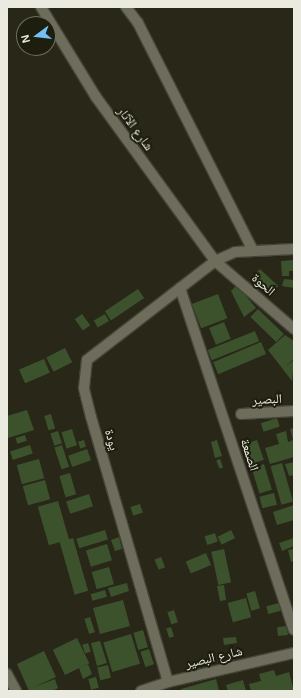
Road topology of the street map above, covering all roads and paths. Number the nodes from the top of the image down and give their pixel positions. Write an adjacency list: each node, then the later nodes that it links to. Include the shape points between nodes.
1 (41, 7): 5 (street, شارع الآثار, via 96,97)
2 (126, 7): 4 (street, via 138,24)
3 (294, 249): 4 (street, يودة)
4 (252, 251): 5 (street, يودة, via 235,252)
5 (215, 261): 6 (street, يودة); 7 (street, الحوة)
6 (180, 288): 10 (street, الصمعة); 13 (street, يودة, via 87,360 84,388)
7 (294, 329)
8 (294, 411): 9 (street, البصير)
9 (241, 414)
10 (294, 630)
11 (294, 653): 13 (street, شارع البصير)
12 (7, 674): 14 (street)
13 (168, 682): 15 (street, شارع البصير)
14 (16, 691)
15 (141, 691)

